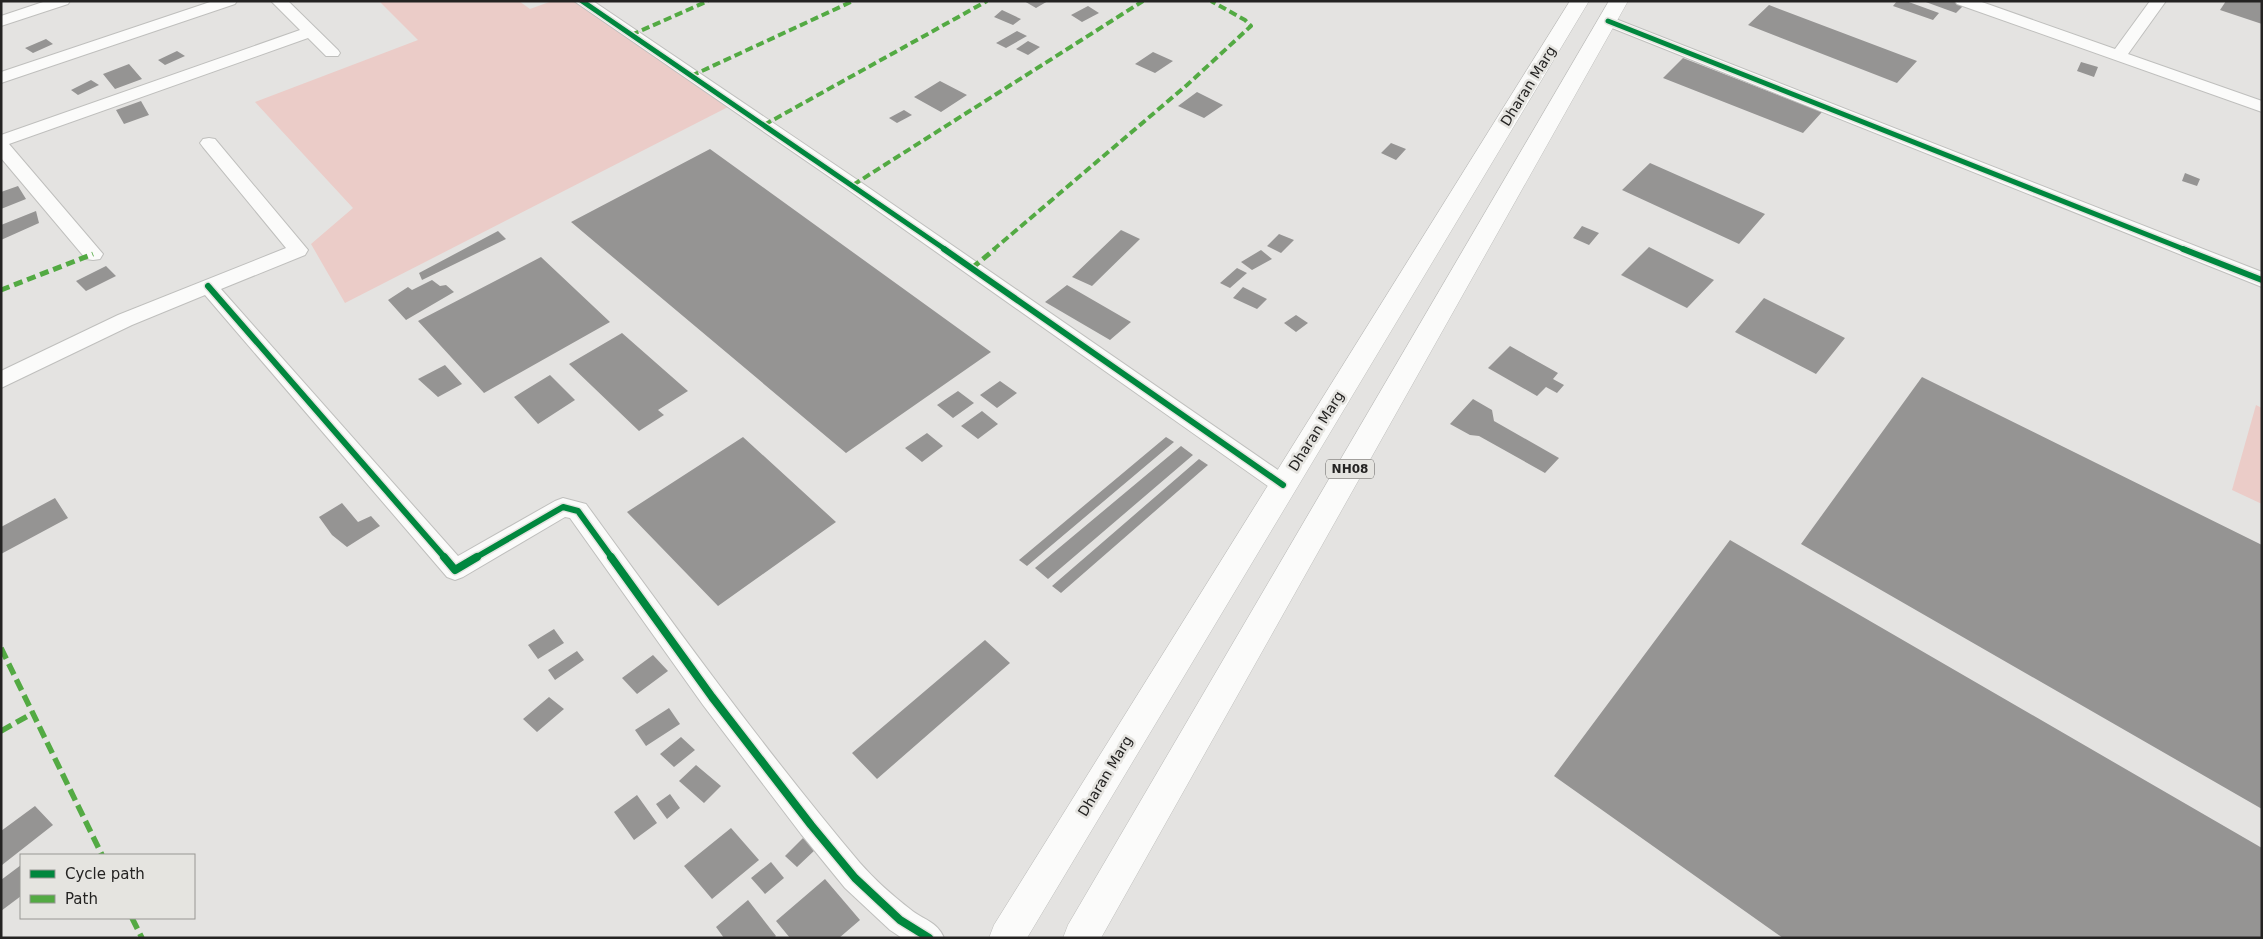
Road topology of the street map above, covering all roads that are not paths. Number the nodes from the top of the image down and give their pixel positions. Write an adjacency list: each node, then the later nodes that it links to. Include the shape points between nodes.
1 (62, 1): 9 (street)
2 (229, 1): 13 (street)
3 (279, 1): 10 (street)
4 (582, 1): 22 (street)
5 (1580, 1): 22 (main road, Dharan Marg)
6 (1963, 1): 12 (street)
7 (2151, 3): 12 (street)
8 (1614, 11): 19 (street); 25 (main road, NH08)
9 (1, 21)
10 (311, 32): 11 (street); 15 (street)
11 (332, 53)
12 (2118, 56): 14 (street)
13 (1, 78)
14 (2262, 107)
15 (1, 141)
16 (209, 143): 20 (street, via 298,250)
17 (1, 146): 18 (street)
18 (92, 254)
19 (2262, 280)
20 (208, 286): 21 (street, via 125,320); 23 (street, via 455,570 563,507 578,511 712,697 810,825 855,878 900,920)
21 (1, 380)
22 (1283, 484): 24 (main road, Dharan Marg)
23 (929, 938)
24 (1007, 938)
25 (1081, 938)

